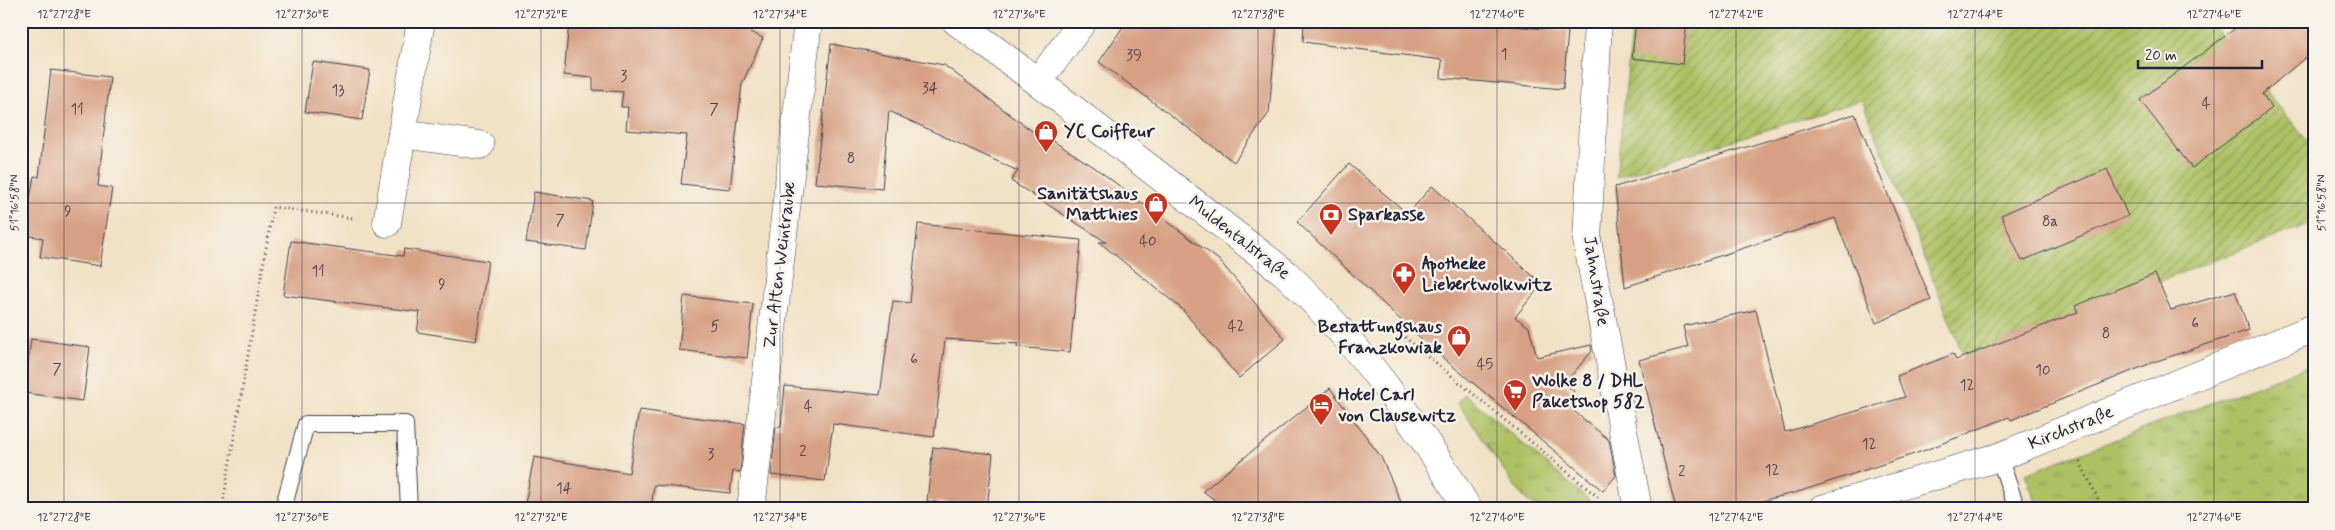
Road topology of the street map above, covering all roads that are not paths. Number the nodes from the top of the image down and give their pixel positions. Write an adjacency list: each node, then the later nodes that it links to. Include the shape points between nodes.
1 (421, 21): 7 (street)
2 (808, 21): 14 (street, Zur Alten Weintraube)
3 (956, 21): 6 (street, Muldentalstraße)
4 (1083, 21): 6 (street)
5 (1598, 21): 16 (street, Jahnstraße, via 1587,240)
6 (1038, 82): 15 (street, Muldentalstraße, via 1285,273 1323,308 1395,401)
7 (402, 134): 8 (street); 9 (street)
8 (480, 145)
9 (387, 223)
10 (2314, 328): 11 (street, Kirchstraße)
11 (1999, 456): 17 (street, Kirchstraße); 18 (lane)
12 (283, 509): 13 (lane, via 306,424 406,424)
13 (409, 509)
14 (751, 509)
15 (1468, 509)
16 (1638, 509)
17 (1822, 509)
18 (2016, 509)

